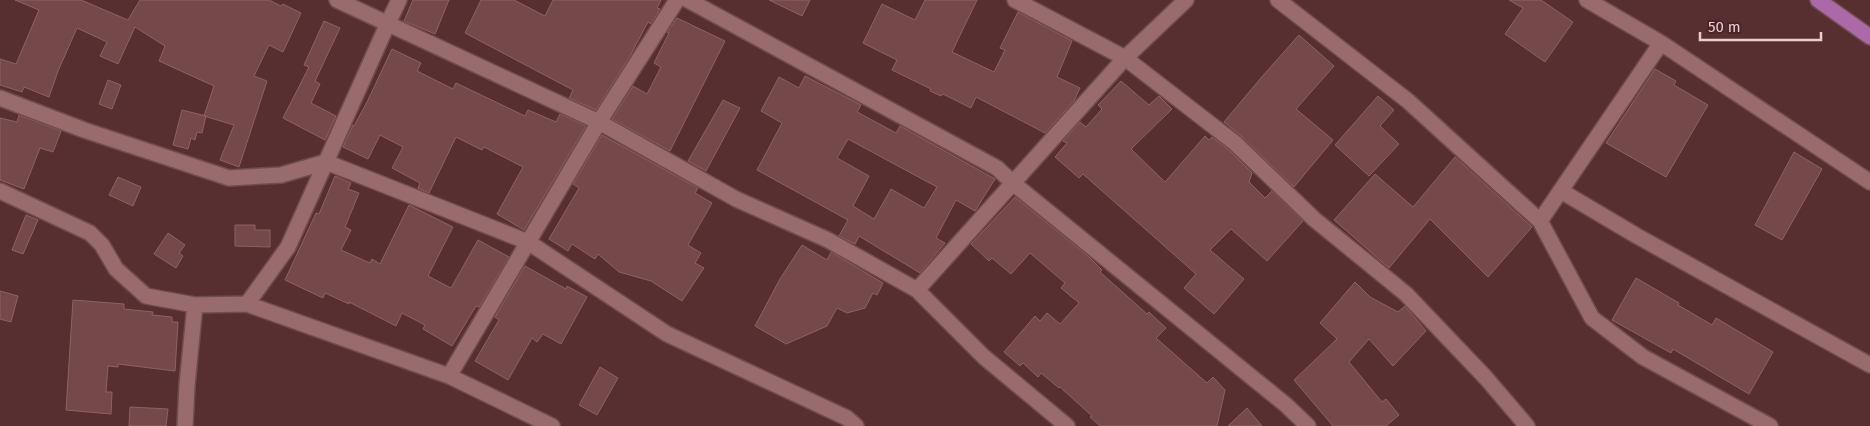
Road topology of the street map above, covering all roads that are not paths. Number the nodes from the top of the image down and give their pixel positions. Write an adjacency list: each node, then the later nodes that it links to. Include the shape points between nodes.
1 (337, 0): 10 (street)
2 (400, 0): 10 (street)
3 (677, 0): 15 (street)
4 (688, 0): 18 (street, via 997,168)
5 (1015, 0): 13 (street)
6 (1186, 0): 13 (street)
7 (1278, 0): 21 (street, via 1408,101)
8 (1587, 0): 12 (street)
9 (1818, 0): 11 (main road)
10 (388, 23): 15 (street); 16 (street)
11 (1870, 37)
12 (1661, 43): 17 (street); 20 (street)
13 (1125, 58): 18 (street); 33 (street, via 1235,143 1314,219 1406,294)
14 (0, 98): 16 (street, via 84,130 229,178 281,175)
15 (599, 122): 22 (street); 23 (street, via 736,199 828,240)
16 (326, 162): 22 (street); 24 (street, via 288,247)
17 (1870, 182)
18 (1014, 184): 23 (street); 32 (street)
19 (0, 191): 25 (street, via 90,234 102,245 116,269 146,296)
20 (1561, 191): 21 (street); 26 (street)
21 (1540, 221): 34 (street, via 1592,318 1643,356)
22 (528, 242): 27 (street); 30 (street, via 668,334 847,418)
23 (917, 290): 31 (street, via 984,357)
24 (247, 304): 25 (street); 27 (street)
25 (195, 305): 28 (street)
26 (1870, 365)
27 (450, 376): 29 (street)
28 (185, 426)
29 (552, 426)
30 (856, 426)
31 (1067, 426)
32 (1308, 426)
33 (1527, 426)
34 (1770, 426)

